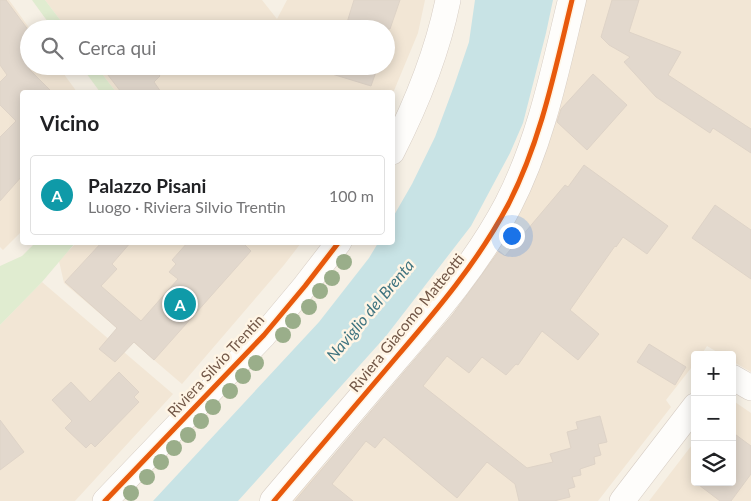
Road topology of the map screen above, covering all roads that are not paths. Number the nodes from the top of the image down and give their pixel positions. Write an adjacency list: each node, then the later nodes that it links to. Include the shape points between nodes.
1 (448, 0): 3 (street, via 424,85)
2 (572, 0): 9 (street, Riviera Giacomo Matteotti, via 550,93 532,150 508,204 478,256 442,304)
3 (395, 146)
4 (337, 245): 8 (street, Riviera Silvio Trentin, via 264,335)
5 (736, 379): 6 (street)
6 (751, 388)
7 (691, 411): 10 (street)
8 (105, 501)
9 (274, 501)
10 (622, 501)

